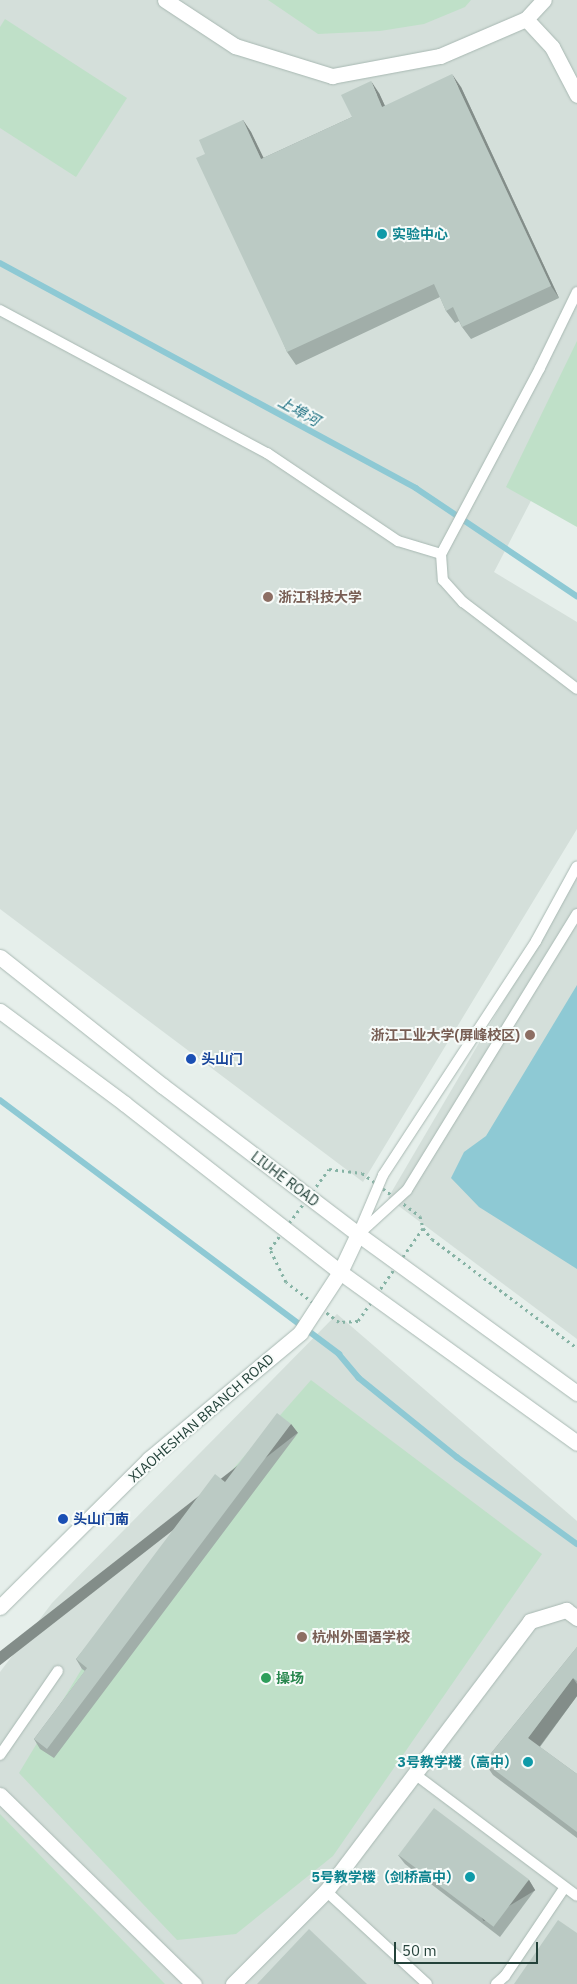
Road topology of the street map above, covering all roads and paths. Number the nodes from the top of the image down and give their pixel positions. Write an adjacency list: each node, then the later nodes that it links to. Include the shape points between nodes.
1 (165, 0): 3 (street, via 235,46 332,76 440,56)
2 (544, 0): 3 (street)
3 (526, 19): 4 (street, via 552,47)
4 (577, 95)
5 (577, 292): 7 (lane)
6 (0, 310): 7 (lane, via 267,453 398,540)
7 (441, 554): 8 (lane, via 443,580 463,602)
8 (577, 689)
9 (577, 866): 14 (lane, via 536,941 383,1175)
10 (577, 914): 14 (lane, via 407,1190)
11 (0, 957): 14 (street, LIUHE ROAD)
12 (0, 1011): 15 (street)
13 (423, 1228): 16 (path, via 432,1239)
14 (358, 1234): 15 (street, XIAOHESHAN BRANCH ROAD); 17 (street, LIUHE ROAD)
15 (340, 1272): 18 (street); 19 (street, XIAOHESHAN BRANCH ROAD, via 304,1328 149,1459)
16 (577, 1348)
17 (577, 1393)
18 (577, 1443)
19 (0, 1607)
20 (577, 1618): 23 (street, via 566,1610 530,1621)
21 (58, 1671): 22 (lane)
22 (0, 1755)
23 (416, 1775): 25 (lane); 26 (street)
24 (0, 1795): 28 (street)
25 (565, 1887): 27 (lane); 31 (lane, via 505,1976)
26 (326, 1891): 29 (street); 30 (lane)
27 (577, 1896)
28 (194, 1984)
29 (233, 1984)
30 (427, 1984)
31 (496, 1984)

